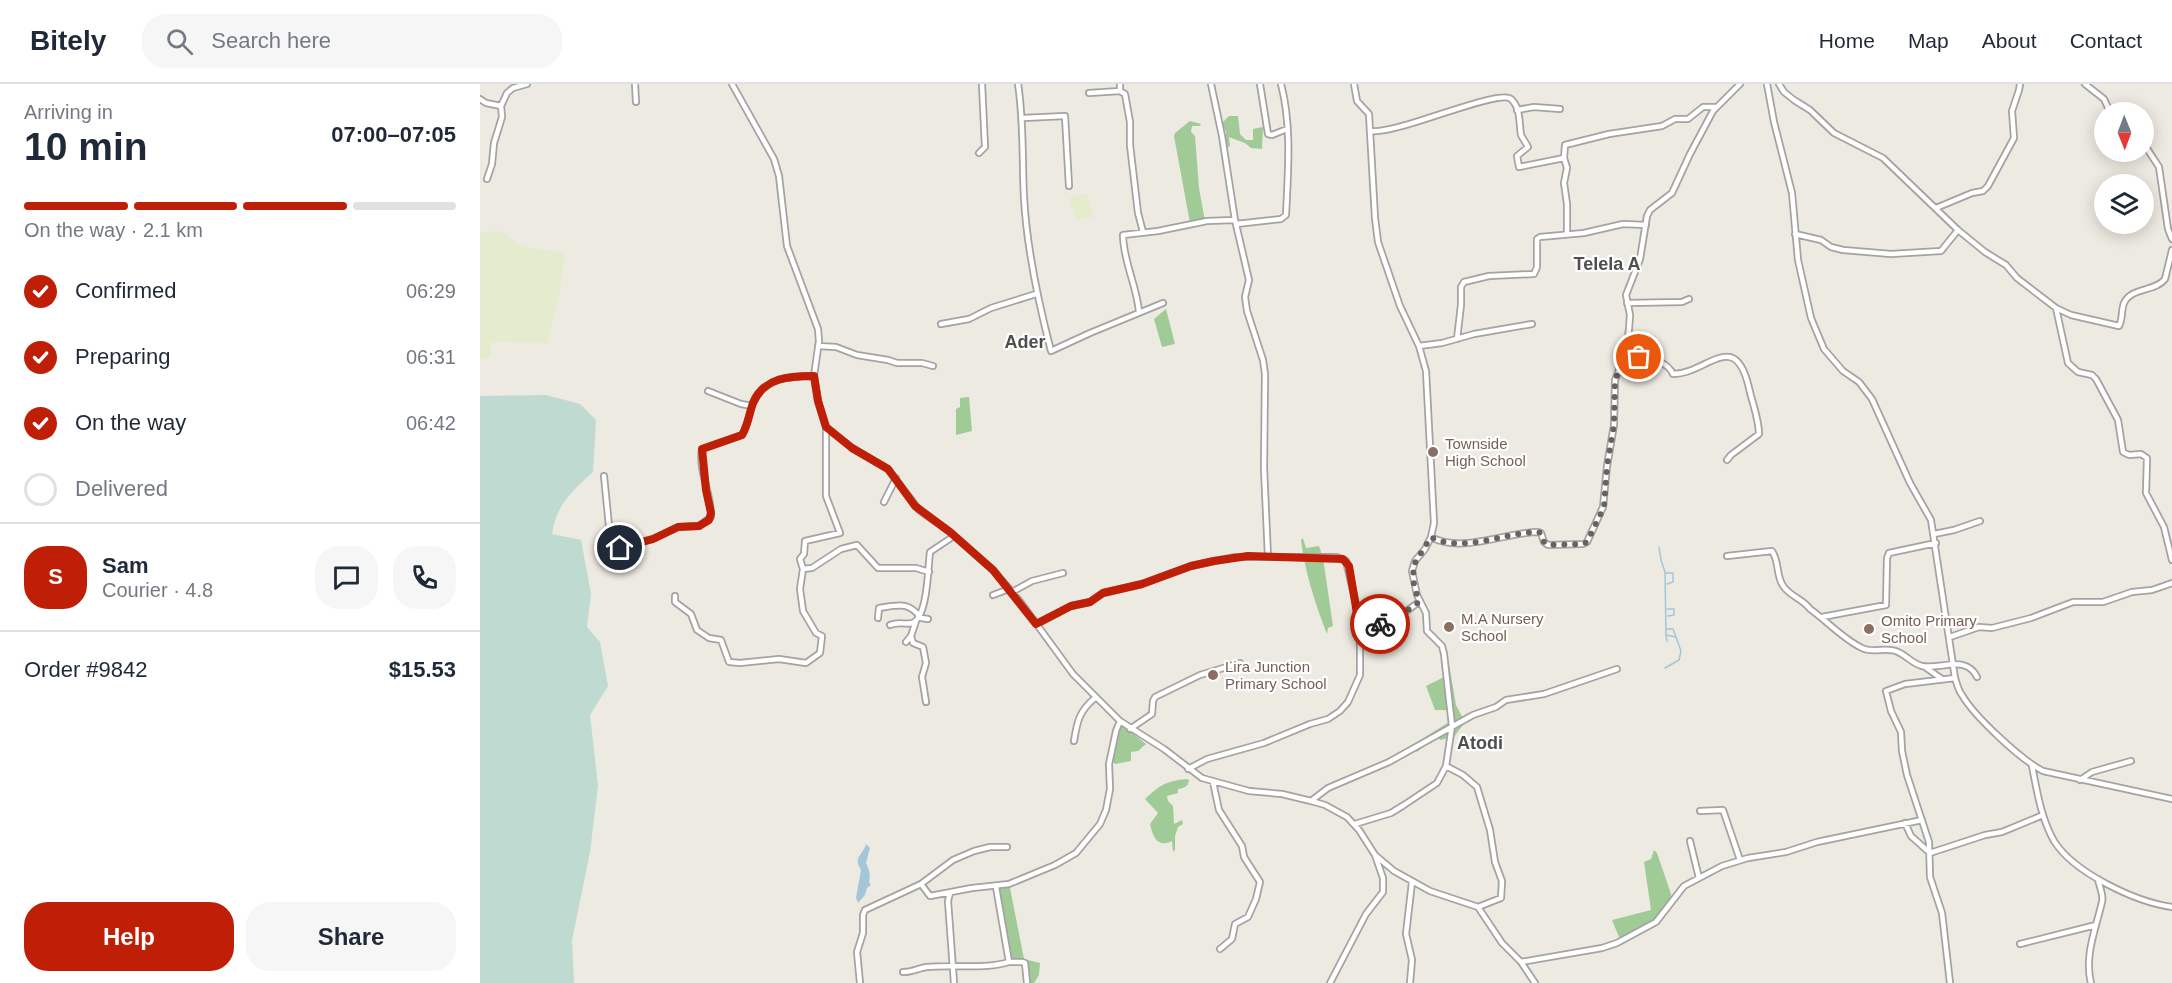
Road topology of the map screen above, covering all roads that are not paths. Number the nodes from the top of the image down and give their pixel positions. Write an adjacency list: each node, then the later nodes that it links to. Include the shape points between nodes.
1 (527, 84): 21 (street, via 509,90)
2 (635, 84): 19 (street)
3 (732, 84): 52 (street, via 774,159 787,246 815,319)
4 (982, 84): 28 (street, via 985,147)
5 (1018, 84): 25 (street)
6 (1120, 84): 16 (street)
7 (1211, 84): 34 (street)
8 (1260, 84): 26 (street, via 1268,134)
9 (1281, 84): 26 (street)
10 (1354, 84): 27 (street, via 1357,101 1369,112)
11 (1740, 84): 22 (street)
12 (1767, 84): 39 (street, via 1792,193)
13 (1779, 84): 33 (street, via 1834,133 1883,158)
14 (2020, 84): 33 (street, via 2012,111 2014,138 1988,186)
15 (2085, 84): 20 (street)
16 (1120, 91): 17 (street); 37 (street, via 1126,96 1128,107)
17 (1089, 93)
18 (480, 99): 21 (street)
19 (636, 102)
20 (2105, 102)
21 (501, 106): 31 (street, via 502,117)
22 (1716, 107): 29 (street, via 1703,107 1688,119 1675,119 1656,127 1567,144); 35 (street, via 1672,194 1650,210)
23 (1560, 109): 24 (street)
24 (1517, 110): 27 (street, via 1512,100 1505,97 1488,99 1403,126); 29 (street, via 1521,134 1528,147 1517,156 1519,166)
25 (1023, 118): 32 (street, via 1065,116); 43 (street, via 1024,200)
26 (1287, 129): 34 (street, via 1286,215 1281,219)
27 (1371, 131): 53 (street, via 1378,242 1400,306)
28 (979, 153)
29 (1564, 158): 38 (street)
30 (2154, 159): 40 (street, via 2159,167)
31 (487, 179)
32 (1069, 186)
33 (1936, 208): 36 (street)
34 (1235, 222): 37 (street, via 1207,221); 70 (street, via 1249,280 1247,311 1265,374)
35 (1646, 225): 38 (street, via 1623,224); 46 (street)
36 (1958, 230): 39 (street, via 1941,251 1894,254 1837,249 1821,240); 47 (street)
37 (1143, 232): 48 (street, via 1125,234 1122,238)
38 (1567, 234): 51 (street, via 1537,239 1534,273 1489,276 1463,283)
39 (1795, 234): 65 (street, via 1802,280 1818,339 1836,364 1859,382 1872,399 1931,520)
40 (2172, 239)
41 (2172, 250): 42 (street)
42 (2170, 268): 47 (street, via 2162,283 2126,300 2119,326)
43 (1036, 294): 48 (street, via 1051,351); 49 (street, via 969,319)
44 (1689, 299): 46 (street)
45 (1163, 303): 48 (street)
46 (1627, 303): 54 (street, via 1630,318)
47 (2056, 308): 71 (street, via 2068,363 2096,379 2120,426 2123,452 2146,458 2146,493 2164,527)
48 (1139, 312)
49 (941, 324)
50 (1532, 324): 51 (street)
51 (1457, 339): 53 (street)
52 (818, 346): 55 (street, via 897,363); 56 (street)
53 (1419, 346): 67 (street, via 1427,381 1434,508)
54 (1626, 352): 60 (street, via 1659,361 1673,374 1721,358 1738,361 1746,374 1759,434); 67 (street, via 1615,380 1604,507 1587,542 1548,545 1538,532 1458,543)
55 (933, 366)
56 (814, 376): 58 (street, via 773,381 762,389); 59 (street)
57 (708, 390): 58 (street)
58 (752, 406): 61 (street, via 742,435 702,449 711,513 704,524 678,527 653,539 616,548 610,536)
59 (826, 427): 62 (street); 72 (street, via 826,496 840,533 805,541 800,559)
60 (1727, 460)
61 (604, 476)
62 (896, 478): 63 (street); 66 (street, via 915,506)
63 (884, 501)
64 (1980, 521): 65 (street)
65 (1934, 534): 68 (street)
66 (954, 536): 73 (street, via 930,552); 76 (street)
67 (1431, 537): 79 (street, via 1413,566)
68 (1936, 543): 80 (street, via 1889,553 1886,605); 88 (street)
69 (1727, 556): 80 (street, via 1772,551 1785,588)
70 (1268, 557): 84 (street, via 1229,558 1191,566 1103,593); 86 (street, via 1344,560 1349,566)
71 (2172, 560)
72 (803, 569): 73 (street, via 812,568 841,549 857,546 878,568); 77 (street, via 803,611 823,639 820,653 806,663 779,659 729,662 721,640 697,630 691,614 675,602)
73 (929, 572): 82 (street)
74 (1063, 573): 76 (street)
75 (2172, 583): 88 (street, via 2103,602 2073,602 2031,618 1992,628 1979,627)
76 (1010, 590): 78 (street); 84 (street)
77 (675, 596)
78 (993, 596)
79 (1419, 602): 86 (street, via 1394,620); 100 (street, via 1425,611 1427,631 1443,647)
80 (1822, 617): 92 (street, via 1863,649 1895,651)
81 (878, 618): 82 (street, via 879,608 909,606)
82 (919, 618): 83 (street); 85 (street, via 910,624 898,621); 87 (street)
83 (927, 619)
84 (1036, 624): 97 (street)
85 (890, 625)
86 (1360, 631): 106 (street, via 1360,675 1341,711 1292,733 1207,759)
87 (911, 636): 89 (street); 98 (street, via 913,643 925,652 922,676)
88 (1950, 637): 91 (street)
89 (906, 642)
90 (1240, 663): 101 (street, via 1200,675 1155,698 1152,714)
91 (1953, 664): 92 (street); 94 (street, via 1968,667); 95 (street)
92 (1925, 667): 96 (street)
93 (1617, 669): 100 (street, via 1544,694 1506,700)
94 (1977, 677)
95 (1955, 678): 96 (street); 105 (street, via 1967,703)
96 (1942, 679): 113 (street, via 1886,691 1901,732 1907,775)
97 (1095, 698): 99 (street); 102 (street, via 1077,720)
98 (926, 702)
99 (1120, 721): 101 (street); 125 (street, via 1109,764 1110,798 1100,824 1076,853 1018,881)
100 (1452, 726): 104 (street); 110 (street, via 1389,762 1328,788)
101 (1130, 729): 106 (street)
102 (1074, 741)
103 (2131, 761): 107 (street, via 2092,772)
104 (1446, 766): 115 (street, via 1440,779 1413,800 1391,813); 127 (street, via 1477,787 1502,881 1501,898)
105 (2032, 766): 107 (street); 112 (street)
106 (1188, 769): 108 (street)
107 (2080, 780): 109 (street)
108 (1213, 782): 110 (street); 131 (street, via 1219,810 1260,881 1248,917 1234,924 1232,939)
109 (2172, 800)
110 (1311, 801): 115 (street, via 1335,810)
111 (1700, 811): 120 (street, via 1723,810)
112 (2043, 815): 118 (street, via 2002,832); 122 (street, via 2060,849)
113 (1922, 820): 114 (street); 118 (street)
114 (1905, 823): 118 (street, via 1911,836); 120 (street)
115 (1355, 824): 119 (street)
116 (1690, 841): 121 (street)
117 (1007, 847): 124 (street, via 969,852)
118 (1930, 853): 142 (street, via 1930,877 1942,912)
119 (1375, 855): 123 (street); 139 (street, via 1383,892 1366,914)
120 (1740, 860): 121 (street)
121 (1699, 878): 133 (street, via 1684,886 1656,922 1617,943)
122 (2098, 879): 128 (street, via 2139,899); 129 (street, via 2103,902)
123 (1412, 882): 127 (street); 140 (street, via 1406,934 1412,960)
124 (921, 884): 126 (street, via 930,896); 136 (street, via 863,912 863,933 857,952)
125 (996, 887): 126 (street); 132 (street)
126 (950, 893): 134 (street)
127 (1478, 907): 133 (street, via 1502,943)
128 (2172, 907)
129 (2096, 925): 130 (street); 143 (street, via 2088,960)
130 (2020, 944)
131 (1220, 949)
132 (1009, 962): 134 (street); 138 (street, via 1024,963)
133 (1521, 962): 141 (street)
134 (952, 967): 135 (street); 137 (street)
135 (903, 972)
136 (860, 983)
137 (954, 983)
138 (1028, 983)
139 (1330, 983)
140 (1410, 983)
141 (1535, 983)
142 (1950, 983)
143 (2091, 983)

